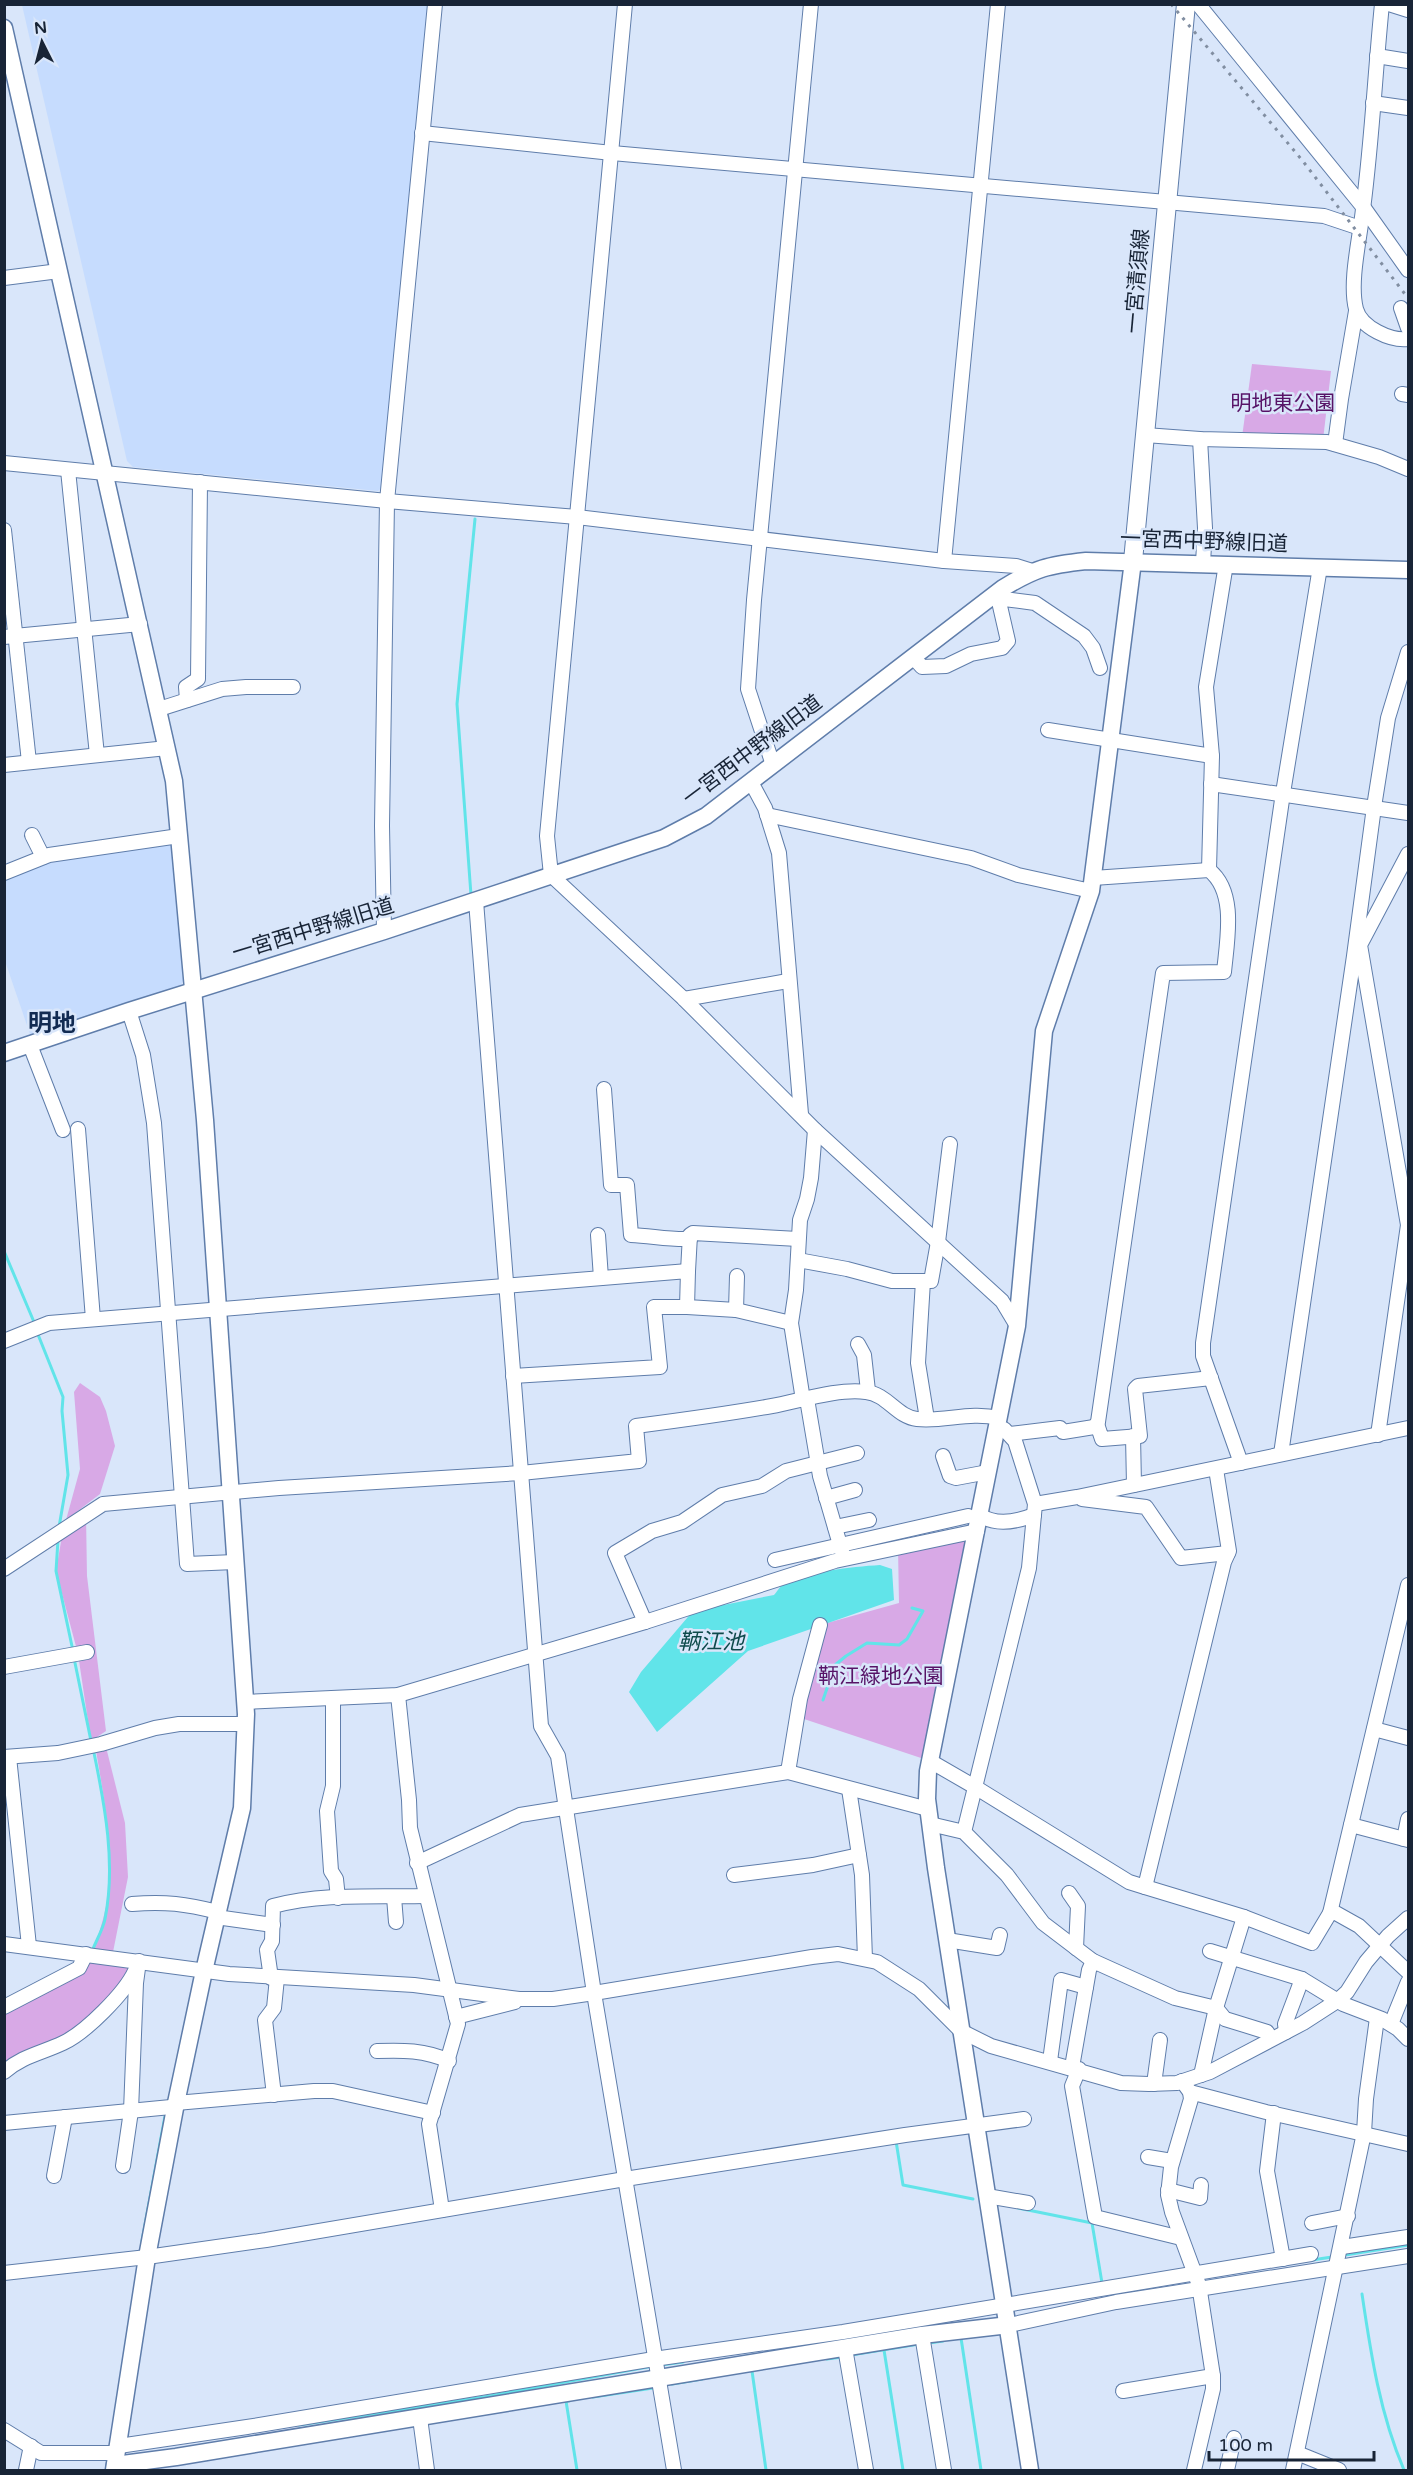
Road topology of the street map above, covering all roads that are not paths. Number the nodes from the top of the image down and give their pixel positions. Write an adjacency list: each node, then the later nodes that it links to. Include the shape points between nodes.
1 (435, 4): 16 (street)
2 (625, 4): 17 (street)
3 (811, 4): 18 (street)
4 (998, 4): 19 (street)
5 (1186, 4): 20 (main road, 一宮清須線)
6 (1198, 4): 21 (street)
7 (1382, 4): 11 (street)
8 (1389, 4): 9 (street)
9 (1408, 10)
10 (4, 28): 13 (street)
11 (1377, 56): 12 (street); 14 (street)
12 (1408, 60)
13 (12, 94): 23 (street)
14 (1373, 103): 15 (street); 21 (street)
15 (1408, 108)
16 (422, 133): 17 (street); 38 (street)
17 (612, 153): 18 (street); 39 (street)
18 (795, 169): 19 (street); 41 (street)
19 (980, 186): 20 (street); 42 (street)
20 (1167, 202): 22 (street, via 1324,216); 30 (main road, 一宮清須線)
21 (1364, 208): 22 (street); 24 (street)
22 (1360, 228): 27 (street)
23 (59, 270): 25 (street); 36 (street)
24 (1408, 270)
25 (4, 279)
26 (1401, 308): 28 (street)
27 (1356, 311): 29 (street, via 1379,332); 32 (street)
28 (1408, 328)
29 (1408, 339)
30 (1145, 435): 31 (street); 43 (main road, 一宮清須線)
31 (1200, 439): 32 (street); 44 (street)
32 (1335, 444): 34 (street)
33 (4, 463): 35 (street)
34 (1408, 469)
35 (68, 470): 36 (street); 51 (street)
36 (105, 472): 37 (street); 50 (street)
37 (200, 482): 38 (street); 57 (street, via 198,679 186,687)
38 (387, 501): 39 (street); 82 (street)
39 (577, 518): 41 (street); 79 (street, via 547,836)
40 (4, 530): 52 (street)
41 (760, 539): 42 (street); 66 (street, via 748,689)
42 (944, 561): 48 (street, via 1016,566)
43 (1133, 561): 44 (street, 一宮西中野線旧道); 48 (street, 一宮西中野線旧道, via 1086,561); 60 (street)
44 (1203, 563): 45 (street, 一宮西中野線旧道)
45 (1226, 564): 46 (street, 一宮西中野線旧道); 63 (street, via 1206,687)
46 (1320, 567): 47 (street, 一宮西中野線旧道); 69 (street)
47 (1408, 570)
48 (1032, 571): 49 (street, 一宮西中野線旧道)
49 (997, 593): 54 (street, 一宮西中野線旧道); 54 (street, via 1008,641 1002,648 971,654 946,666 922,667); 55 (street, via 1004,600 1035,603 1084,636)
50 (140, 624): 51 (street); 58 (street)
51 (84, 630): 52 (street); 62 (street)
52 (10, 637): 64 (street)
53 (1408, 652): 70 (street, via 1388,718)
54 (913, 657): 66 (street, 一宮西中野線旧道)
55 (1100, 668)
56 (293, 687): 57 (street, via 222,689)
57 (187, 700): 58 (street)
58 (159, 709): 61 (street)
59 (1048, 730): 60 (street)
60 (1111, 740): 63 (street); 80 (street)
61 (167, 748): 62 (street); 74 (street)
62 (97, 755): 64 (street)
63 (1212, 756): 68 (street)
64 (29, 762): 65 (street)
65 (4, 765)
66 (773, 765): 67 (street, 一宮西中野線旧道)
67 (751, 782): 72 (street); 79 (street, 一宮西中野線旧道, via 706,816 664,838)
68 (1211, 784): 69 (street); 77 (street)
69 (1283, 793): 70 (street); 117 (street, via 1203,1343)
70 (1374, 807): 71 (street); 83 (street)
71 (1408, 813)
72 (767, 815): 80 (street, via 971,858 1018,875); 84 (street, via 779,853)
73 (32, 835): 76 (street)
74 (179, 836): 76 (street); 85 (street)
75 (1408, 854): 83 (street)
76 (43, 857): 78 (street)
77 (1209, 870): 80 (street); 121 (street, via 1224,890 1227,907 1224,972 1164,973)
78 (4, 873)
79 (551, 874): 81 (street, 一宮西中野線旧道); 86 (street)
80 (1092, 884): 113 (street, via 1044,1031)
81 (476, 901): 82 (street, 一宮西中野線旧道); 106 (street)
82 (384, 932): 85 (street, 一宮西中野線旧道)
83 (1358, 945): 96 (street); 127 (street)
84 (788, 981): 86 (street); 91 (street)
85 (192, 991): 87 (street, 一宮西中野線旧道); 108 (street)
86 (684, 999): 91 (street)
87 (129, 1011): 88 (street, 一宮西中野線旧道); 110 (street, via 143,1055 154,1123)
88 (30, 1045): 89 (street, 一宮西中野線旧道); 93 (street)
89 (4, 1053)
90 (604, 1089): 98 (street, via 611,1185 627,1185 632,1235)
91 (801, 1114): 94 (street)
92 (78, 1129): 111 (street)
93 (63, 1130)
94 (815, 1130): 99 (street, via 811,1178); 100 (street)
95 (950, 1144): 100 (street)
96 (1404, 1163): 124 (street, via 1408,1225)
97 (598, 1234): 104 (street)
98 (690, 1239): 99 (street, via 693,1233); 102 (street)
99 (798, 1239): 101 (street)
100 (938, 1242): 105 (street, via 931,1281); 113 (street, via 1002,1301)
101 (798, 1260): 105 (street, via 892,1281); 112 (street)
102 (688, 1271): 104 (street); 107 (street)
103 (737, 1275): 109 (street)
104 (601, 1278): 106 (street)
105 (923, 1281): 120 (street, via 918,1363)
106 (508, 1285): 108 (street); 116 (street)
107 (687, 1307): 109 (street); 116 (street, via 654,1307 660,1367)
108 (218, 1309): 110 (street); 136 (street)
109 (736, 1310): 112 (street)
110 (168, 1313): 111 (street); 137 (street)
111 (93, 1319): 114 (street, via 49,1323)
112 (791, 1323): 119 (street)
113 (1017, 1326): 122 (street)
114 (4, 1341)
115 (858, 1344): 118 (street, via 864,1355)
116 (513, 1376): 133 (street)
117 (1210, 1378): 125 (street, via 1138,1386 1135,1389 1140,1436); 130 (street)
118 (868, 1391): 119 (street); 120 (street, via 910,1419)
119 (805, 1400): 129 (street); 133 (street, via 636,1426 639,1461)
120 (927, 1419): 122 (street, via 974,1414)
121 (1097, 1424): 122 (street, via 1063,1432 1060,1428); 125 (street, via 1102,1439)
122 (1002, 1425): 132 (street); 141 (street, via 1015,1441)
123 (1408, 1428): 124 (street)
124 (1378, 1435): 127 (street)
125 (1133, 1437): 134 (street)
126 (857, 1452): 129 (street)
127 (1281, 1454): 130 (street)
128 (944, 1456): 132 (street, via 950,1476)
129 (817, 1461): 139 (street); 151 (street, via 786,1471 762,1486 722,1495 682,1522 652,1531 615,1553)
130 (1241, 1463): 131 (street)
131 (1216, 1469): 134 (street); 146 (street)
132 (988, 1472): 143 (street)
133 (521, 1473): 136 (street); 154 (street)
134 (1138, 1485): 138 (street); 140 (street)
135 (855, 1490): 139 (street)
136 (231, 1492): 137 (street); 148 (street)
137 (182, 1496): 148 (street, via 187,1564); 149 (street, via 103,1504)
138 (1077, 1497): 140 (street); 141 (street)
139 (826, 1498): 144 (street)
140 (1146, 1507): 146 (street, via 1181,1558)
141 (1034, 1509): 143 (street, via 1007,1522); 165 (street, via 1029,1568)
142 (869, 1520): 144 (street)
143 (975, 1521): 145 (street); 163 (street)
144 (835, 1527): 145 (street)
145 (842, 1553): 147 (street); 151 (street)
146 (1228, 1553): 177 (street)
147 (776, 1560)
148 (235, 1562): 158 (street)
149 (4, 1569)
150 (1408, 1585): 160 (street)
151 (645, 1622): 154 (street)
152 (820, 1625): 164 (street, via 800,1699)
153 (87, 1652): 155 (street)
154 (535, 1654): 156 (street); 167 (street, via 541,1726 558,1756)
155 (4, 1667)
156 (398, 1695): 157 (street); 175 (street, via 410,1828)
157 (333, 1698): 158 (street); 181 (street, via 333,1786 327,1811 331,1871)
158 (245, 1702): 159 (street)
159 (246, 1724): 162 (street, via 179,1724 58,1753); 184 (street, via 242,1808)
160 (1374, 1729): 161 (street); 170 (street)
161 (1408, 1738)
162 (7, 1757): 173 (street)
163 (930, 1761): 165 (street); 168 (street)
164 (788, 1772): 166 (street); 167 (street)
165 (975, 1787): 171 (street); 177 (street, via 1129,1882)
166 (849, 1789): 168 (street); 174 (street)
167 (564, 1807): 175 (street, via 520,1815); 208 (street)
168 (929, 1816): 171 (street); 190 (street)
169 (1408, 1819): 172 (street)
170 (1351, 1825): 172 (street); 183 (street)
171 (964, 1832): 194 (street, via 1007,1875 1043,1923)
172 (1406, 1839)
173 (11, 1845): 193 (street)
174 (859, 1855): 176 (street); 198 (street, via 865,1903)
175 (417, 1863): 179 (street)
176 (734, 1875)
177 (1145, 1887): 185 (street)
178 (1069, 1893): 194 (street, via 1078,1906)
179 (425, 1896): 180 (street); 207 (street)
180 (394, 1897): 181 (street); 187 (street)
181 (338, 1898): 188 (street, via 273,1906)
182 (132, 1904): 184 (street, via 183,1903)
183 (1330, 1913): 185 (street, via 1312,1943); 192 (street, via 1359,1926)
184 (217, 1914): 188 (street); 201 (street)
185 (1244, 1917): 197 (street)
186 (1408, 1918): 192 (street)
187 (396, 1922)
188 (273, 1925): 203 (street, via 267,1950)
189 (1000, 1935): 190 (street, via 997,1948)
190 (947, 1940): 216 (street)
191 (4, 1944): 193 (street)
192 (1380, 1945): 202 (street); 210 (street)
193 (29, 1946): 196 (street)
194 (1076, 1948): 199 (street)
195 (1210, 1951): 197 (street)
196 (86, 1954): 200 (street); 211 (street, via 79,1968)
197 (1232, 1957): 204 (street); 212 (street)
198 (865, 1959): 208 (street, via 838,1954 813,1957); 216 (street, via 877,1962 919,1989)
199 (1093, 1960): 206 (street); 212 (street, via 1174,1998)
200 (139, 1961): 201 (street); 225 (street, via 130,1982 113,2002 71,2038 29,2055); 231 (street)
201 (204, 1971): 203 (street); 230 (street)
202 (1408, 1972)
203 (274, 1978): 207 (street, via 414,1985); 229 (street, via 274,2008 266,2020)
204 (1302, 1979): 210 (street); 217 (street, via 1285,2024)
205 (1408, 1982): 215 (street)
206 (1086, 1988): 223 (street, via 1061,1980); 224 (street)
207 (449, 1991): 209 (street); 213 (street)
208 (594, 1993): 209 (street); 244 (street)
209 (529, 1999): 213 (street)
210 (1337, 2001): 214 (street); 217 (street)
211 (4, 2007)
212 (1216, 2008): 218 (street, via 1225,2019 1267,2032); 226 (street)
213 (456, 2017): 222 (street, via 456,2037)
214 (1377, 2018): 215 (street); 238 (street, via 1365,2066)
215 (1391, 2024): 219 (street)
216 (961, 2031): 223 (street, via 991,2046); 237 (street)
217 (1286, 2032): 218 (street)
218 (1271, 2039): 226 (street)
219 (1408, 2039)
220 (1160, 2040): 227 (street)
221 (377, 2051): 222 (street, via 432,2053)
222 (449, 2061): 232 (street)
223 (1050, 2061): 224 (street)
224 (1075, 2068): 227 (street, via 1121,2083); 253 (street, via 1072,2086 1095,2217)
225 (4, 2072)
226 (1201, 2075): 228 (street)
227 (1154, 2084): 228 (street)
228 (1186, 2086): 233 (street); 241 (street, via 1185,2122)
229 (274, 2095): 230 (street); 232 (street, via 333,2091)
230 (176, 2103): 231 (street, via 171,2107); 257 (street)
231 (131, 2111): 234 (street); 242 (street)
232 (433, 2113): 249 (street, via 429,2124)
233 (1274, 2113): 238 (street); 258 (street, via 1267,2171)
234 (65, 2117): 236 (street); 243 (street)
235 (1024, 2118): 237 (street)
236 (4, 2123)
237 (976, 2125): 244 (street); 247 (street)
238 (1364, 2133): 239 (street); 250 (street)
239 (1408, 2144)
240 (1148, 2157): 241 (street)
241 (1173, 2162): 246 (street)
242 (123, 2166)
243 (54, 2176)
244 (625, 2179): 249 (street); 267 (street)
245 (1201, 2185): 246 (street, via 1200,2198)
246 (1168, 2190): 253 (street)
247 (987, 2196): 248 (street); 263 (street)
248 (1028, 2203)
249 (442, 2210): 257 (street)
250 (1348, 2216): 251 (street); 254 (street)
251 (1312, 2223)
252 (1408, 2237): 254 (street)
253 (1182, 2238): 261 (street)
254 (1342, 2247): 259 (street)
255 (1311, 2254): 258 (street)
256 (1408, 2256): 259 (street)
257 (147, 2257): 260 (street); 276 (street)
258 (1283, 2259): 261 (street)
259 (1334, 2267): 262 (street); 275 (street)
260 (4, 2273)
261 (1195, 2274): 262 (street); 263 (street)
262 (1199, 2289): 264 (street); 268 (street)
263 (1004, 2304): 264 (street); 267 (street)
264 (1009, 2325): 265 (street); 282 (street)
265 (922, 2335): 266 (street); 281 (street)
266 (845, 2348): 269 (street); 280 (street)
267 (654, 2359): 269 (street); 276 (street, via 258,2426)
268 (1213, 2376): 270 (street); 283 (street)
269 (660, 2379): 271 (street); 279 (street)
270 (1123, 2391)
271 (420, 2418): 276 (street, via 176,2457); 278 (street)
272 (4, 2430): 274 (street)
273 (1234, 2438): 284 (street)
274 (31, 2446): 276 (street, via 41,2453); 277 (street)
275 (1297, 2453): 285 (street); 286 (street)
276 (116, 2458)
277 (26, 2470)
278 (427, 2470)
279 (674, 2470)
280 (866, 2470)
281 (944, 2470)
282 (1030, 2470)
283 (1194, 2470)
284 (1227, 2470)
285 (1293, 2470)
286 (1339, 2470)

